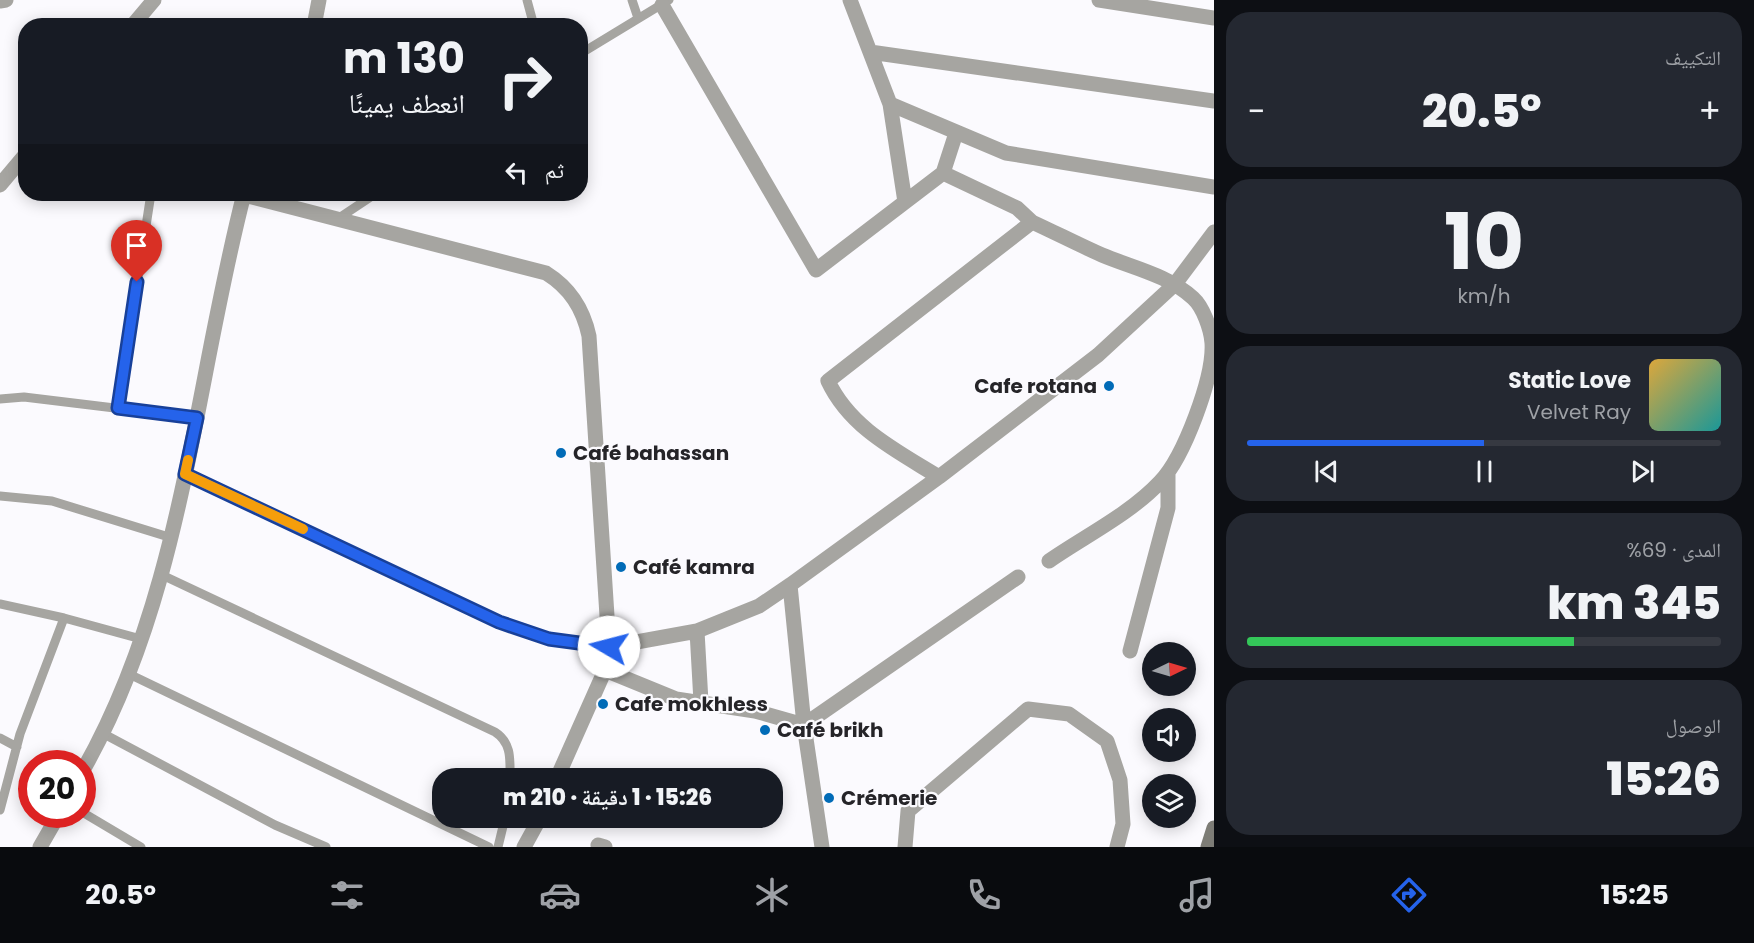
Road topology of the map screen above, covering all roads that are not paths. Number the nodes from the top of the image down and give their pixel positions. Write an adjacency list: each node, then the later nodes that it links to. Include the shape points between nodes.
1 (6, 0): 8 (street)
2 (154, 0): 10 (street)
3 (319, 0): 11 (street)
4 (527, 0): 12 (lane)
5 (632, 0): 13 (lane)
6 (850, 0): 16 (street)
7 (1099, 0): 14 (street)
8 (0, 1)
9 (666, 2): 13 (lane); 28 (street, via 816,270)
10 (139, 18)
11 (316, 18)
12 (532, 18)
13 (638, 18): 15 (lane)
14 (1214, 18)
15 (588, 49)
16 (870, 52): 17 (street); 18 (street)
17 (1214, 101)
18 (890, 104): 19 (street); 28 (street)
19 (956, 133): 21 (street); 23 (street, via 1006,153)
20 (18, 164): 22 (street)
21 (943, 173): 28 (street); 30 (street, via 1017,208)
22 (0, 185)
23 (1214, 187)
24 (150, 201): 35 (lane)
25 (243, 201): 36 (street)
26 (269, 201): 29 (street)
27 (364, 201): 29 (lane)
28 (905, 202)
29 (336, 220): 50 (street, via 546,273 559,281 578,303 589,336)
30 (1032, 222): 32 (street); 39 (street, via 828,381 838,401 872,435)
31 (1214, 232): 32 (street)
32 (1175, 284): 33 (street); 39 (street, via 1098,355)
33 (1208, 313): 37 (street, via 1209,366 1184,446)
34 (0, 399): 35 (lane, via 24,397)
35 (118, 408): 36 (lane)
36 (197, 418): 38 (street)
37 (1168, 473): 42 (street, via 1144,497); 51 (street, via 1168,508)
38 (185, 474): 41 (street); 50 (lane, via 499,622 549,639)
39 (939, 477): 45 (street)
40 (0, 496): 41 (lane, via 52,501)
41 (172, 538): 43 (street)
42 (1049, 561)
43 (162, 575): 49 (street); 60 (lane, via 495,732 509,747)
44 (1018, 577): 55 (street)
45 (790, 585): 48 (street, via 759,606); 55 (street)
46 (0, 604): 47 (lane)
47 (64, 618): 49 (lane); 58 (lane)
48 (697, 631): 50 (street); 54 (street)
49 (141, 639): 53 (street)
50 (609, 647): 52 (street)
51 (1130, 651)
52 (605, 670): 54 (street, via 676,699); 61 (street)
53 (129, 674): 56 (street); 71 (lane)
54 (700, 702): 55 (street)
55 (804, 725): 74 (street)
56 (104, 734): 59 (street); 70 (lane, via 275,825)
57 (0, 738): 58 (lane)
58 (17, 747): 62 (lane)
59 (95, 750)
60 (510, 768)
61 (561, 768)
62 (0, 810)
63 (96, 820): 69 (lane)
64 (50, 828): 68 (street)
65 (503, 828): 72 (lane)
66 (534, 828): 73 (street)
67 (1214, 828): 77 (street)
68 (40, 847)
69 (141, 847)
70 (326, 847)
71 (489, 847)
72 (498, 847)
73 (524, 847)
74 (822, 847)
75 (905, 847): 76 (street, via 908,811 1028,709 1069,714 1107,741 1120,780 1123,824)
76 (1117, 847)
77 (1208, 847)

